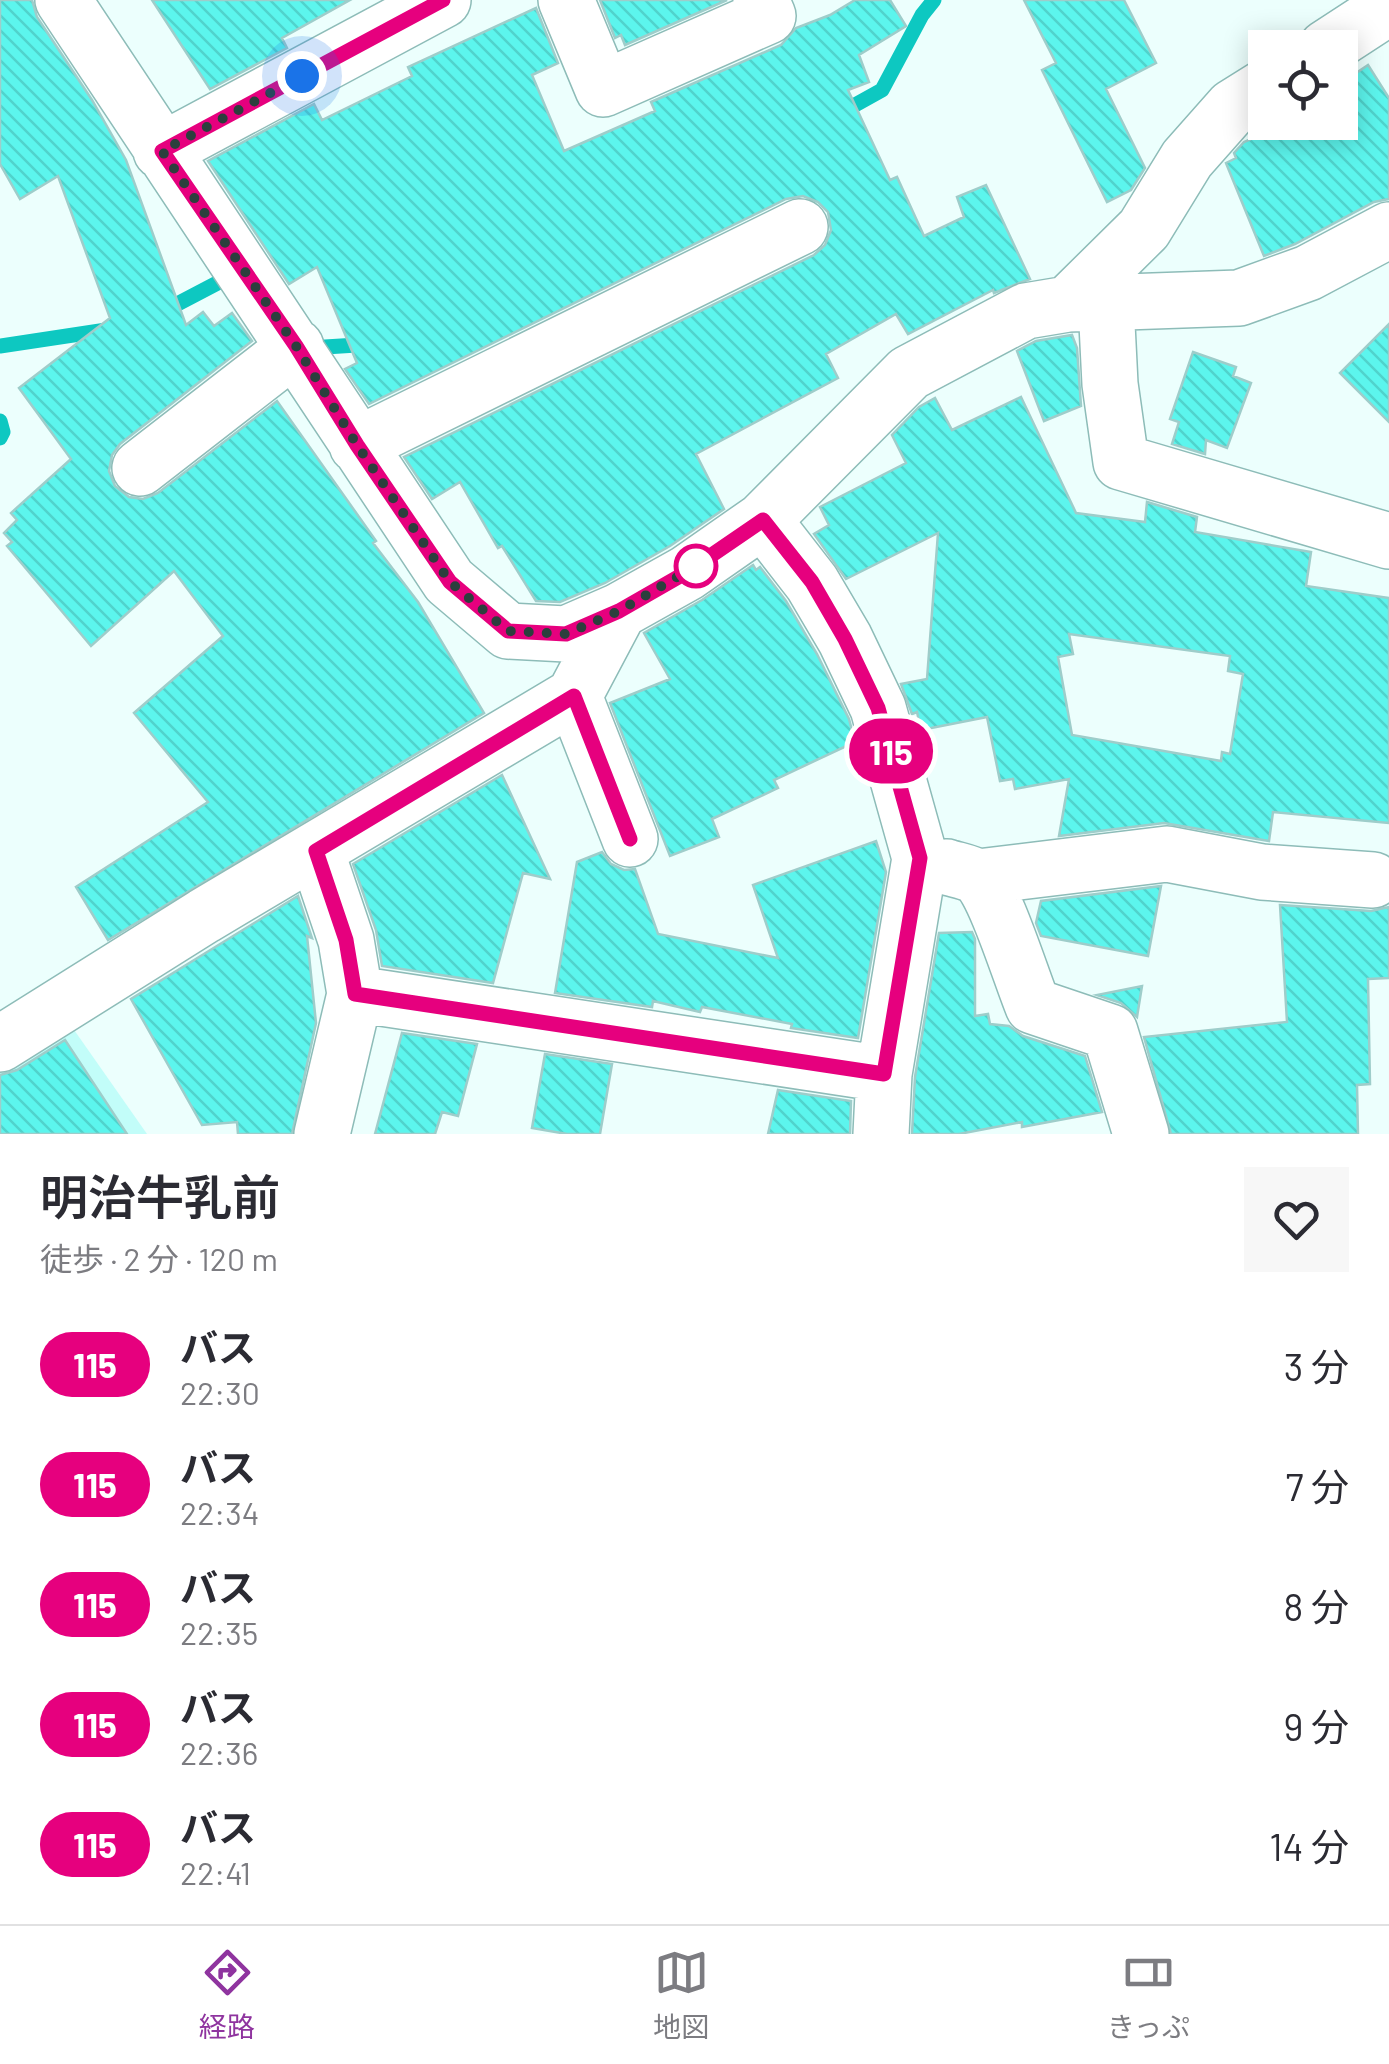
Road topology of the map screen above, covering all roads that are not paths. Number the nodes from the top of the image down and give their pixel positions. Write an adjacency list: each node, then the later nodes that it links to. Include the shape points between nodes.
1 (63, 0): 8 (street)
2 (443, 0): 8 (street)
3 (566, 0): 4 (street, via 603,89 768,16)
4 (762, 0)
5 (1389, 7): 6 (street)
6 (1354, 30)
7 (1248, 97): 11 (street, via 1187,159)
8 (162, 151): 12 (street)
9 (800, 226): 13 (street)
10 (1389, 230): 11 (street, via 1308,273 1239,298)
11 (1088, 304): 15 (street, via 1026,311 910,374); 16 (street, via 1122,462)
12 (296, 346): 13 (street); 14 (street)
13 (357, 445): 17 (street, via 450,582 508,631 566,634)
14 (140, 468)
15 (763, 520): 17 (street); 21 (street, via 812,582 878,708)
16 (1389, 541)
17 (619, 611): 18 (street)
18 (574, 696): 19 (street); 20 (street)
19 (630, 839)
20 (316, 851): 24 (street, via 346,940); 25 (street)
21 (920, 858): 22 (street); 26 (street)
22 (978, 877): 23 (street, via 1167,854 1262,872); 29 (street, via 995,898 1033,1006 1110,1032)
23 (1373, 880)
24 (355, 994): 26 (street); 27 (street)
25 (0, 1044)
26 (884, 1074): 28 (street)
27 (322, 1134)
28 (880, 1134)
29 (1141, 1134)

